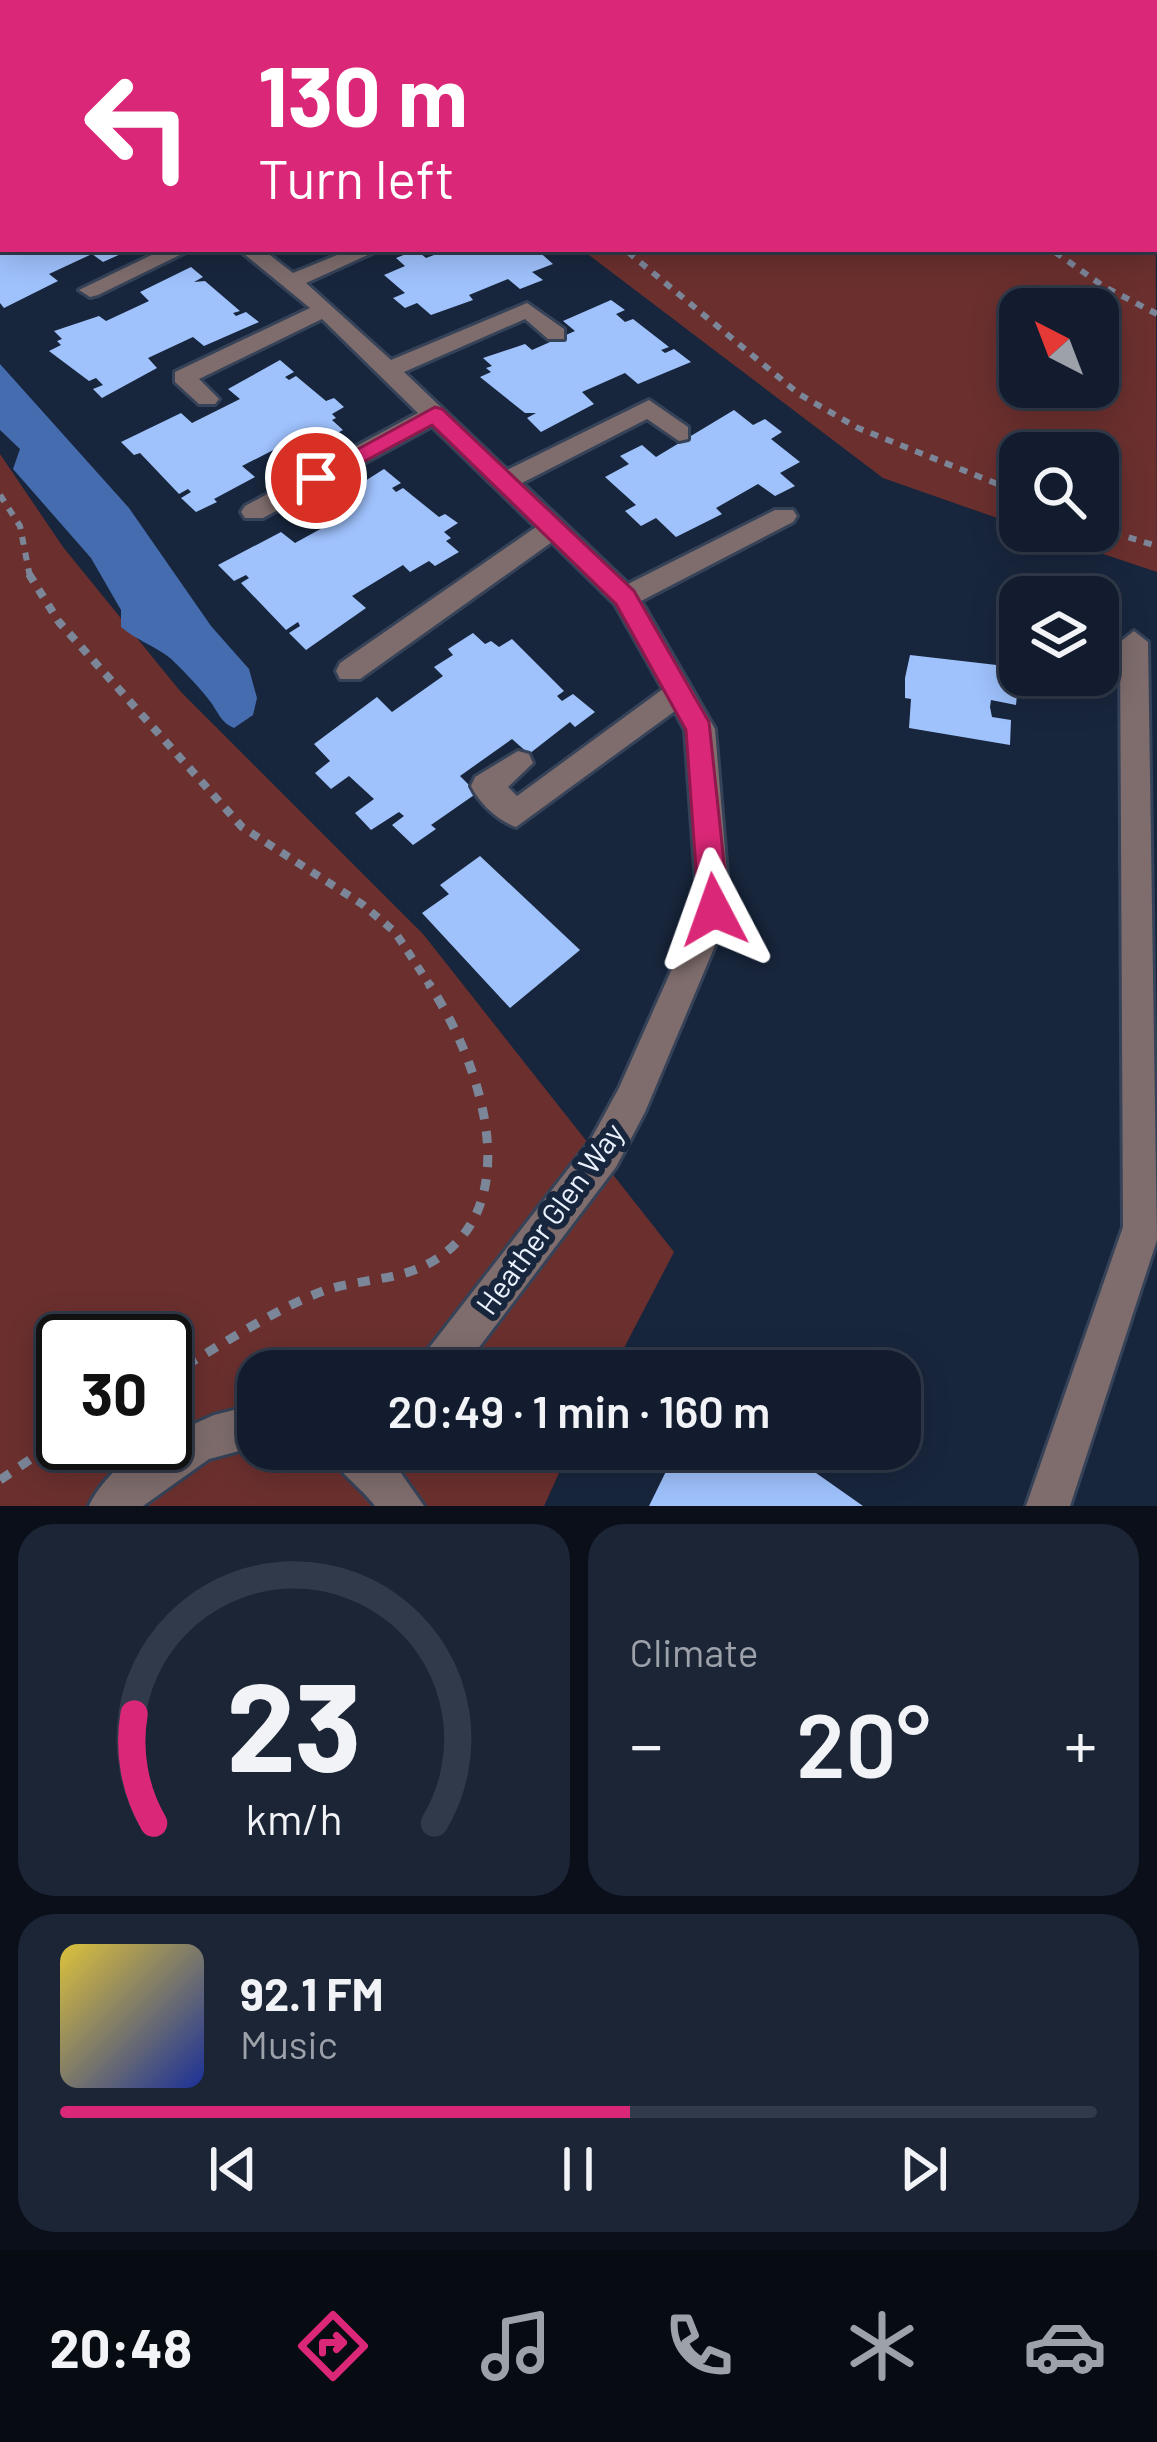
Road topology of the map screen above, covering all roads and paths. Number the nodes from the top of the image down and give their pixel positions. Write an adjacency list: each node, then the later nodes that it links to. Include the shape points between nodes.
1 (174, 252): 7 (street)
2 (253, 252): 6 (street, Heather Glen Way)
3 (363, 252): 6 (street)
4 (628, 252): 16 (path, via 799,394 858,428)
5 (1055, 252): 9 (path)
6 (292, 281): 8 (street, Heather Glen Way)
7 (90, 290)
8 (324, 310): 11 (street, Heather Glen Way); 12 (street, via 183,377)
9 (1157, 314)
10 (556, 334): 11 (street, via 527,310)
11 (387, 371): 13 (street, Heather Glen Way)
12 (207, 399)
13 (435, 414): 15 (street, Heather Glen Way); 18 (street)
14 (679, 433): 15 (street, via 649,408)
15 (506, 481): 20 (street, Heather Glen Way)
16 (999, 485)
17 (0, 495): 29 (path, via 20,526 30,578 59,622 242,826 394,932 480,1086 488,1179 463,1234 424,1266 324,1291)
18 (254, 512)
19 (784, 516): 23 (street)
20 (552, 530): 23 (street, Heather Glen Way); 25 (street)
21 (1119, 534): 22 (path)
22 (1157, 546)
23 (625, 597): 26 (street, Heather Glen Way)
24 (1134, 642): 36 (street, via 1142,1227)
25 (350, 671)
26 (681, 691): 27 (street, via 516,814 486,786); 28 (street, Heather Glen Way, via 700,729 714,910 603,1154)
27 (518, 764)
28 (452, 1350)
29 (192, 1362)
30 (237, 1429): 34 (street, via 159,1461)
31 (36, 1455): 33 (path)
32 (376, 1470): 35 (street)
33 (0, 1480)
34 (111, 1506)
35 (402, 1506)
36 (1048, 1506)

